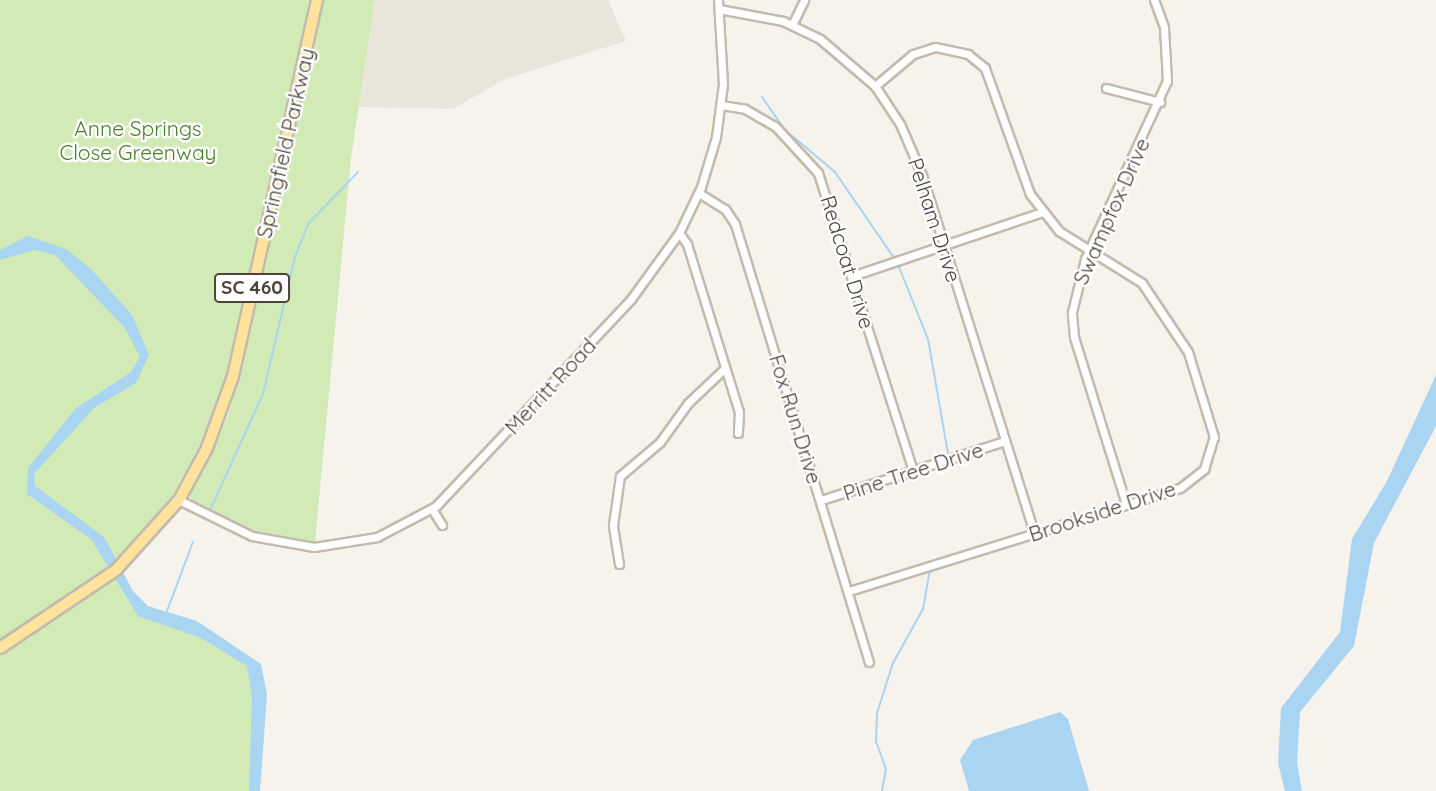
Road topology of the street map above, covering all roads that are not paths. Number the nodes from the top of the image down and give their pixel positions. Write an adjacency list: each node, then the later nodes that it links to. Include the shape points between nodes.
1 (317, 0): 21 (main road, Springfield Parkway / SC 460, via 233,376 222,414)
2 (718, 0): 5 (street, Merritt Road)
3 (804, 0): 6 (street)
4 (1154, 0): 9 (street, Swampfox Drive, via 1162,17 1167,64)
5 (719, 9): 6 (street, Pelham Drive, via 751,12); 10 (street, Merritt Road)
6 (792, 25): 7 (street, Pelham Drive, via 838,51)
7 (875, 86): 12 (street, Brookside Drive, via 923,50 946,47 977,60 990,76 1024,180); 14 (street, Pelham Drive, via 909,140)
8 (1105, 88): 9 (street)
9 (1160, 102): 15 (street, Swampfox Drive)
10 (720, 105): 11 (street, Merritt Road); 16 (street, Redcoat Drive, via 761,117 804,152 824,186)
11 (699, 193): 13 (street, Merritt Road); 22 (street, Fox Run Drive, via 725,209 735,224)
12 (1042, 212): 14 (street); 15 (street, Brookside Drive)
13 (678, 233): 17 (street, via 687,244); 24 (street, Merritt Road, via 631,299)
14 (945, 247): 16 (street); 19 (street, Pelham Drive)
15 (1089, 250): 23 (street, Swampfox Drive, via 1075,289 1074,337); 23 (street, Brookside Drive, via 1134,275 1151,295 1188,352 1214,428 1208,460 1195,477 1180,488)
16 (852, 276): 20 (street, Redcoat Drive)
17 (725, 368): 18 (street, via 739,412); 27 (street, via 695,396 660,442 620,476 613,525)
18 (738, 433)
19 (1005, 441): 20 (street, Pine Tree Drive); 26 (street, Pelham Drive)
20 (913, 470): 22 (street, Pine Tree Drive)
21 (179, 500): 24 (street, Merritt Road, via 252,536 301,547 377,537); 29 (main road, Springfield Parkway / SC 460, via 133,553 93,587)
22 (821, 500): 28 (street, Fox Run Drive)
23 (1126, 504): 26 (street, Brookside Drive)
24 (432, 509): 25 (street)
25 (442, 525)
26 (1034, 533): 28 (street, Brookside Drive)
27 (619, 564)
28 (849, 591): 30 (street, Fox Run Drive)
29 (0, 648)
30 (869, 662)

